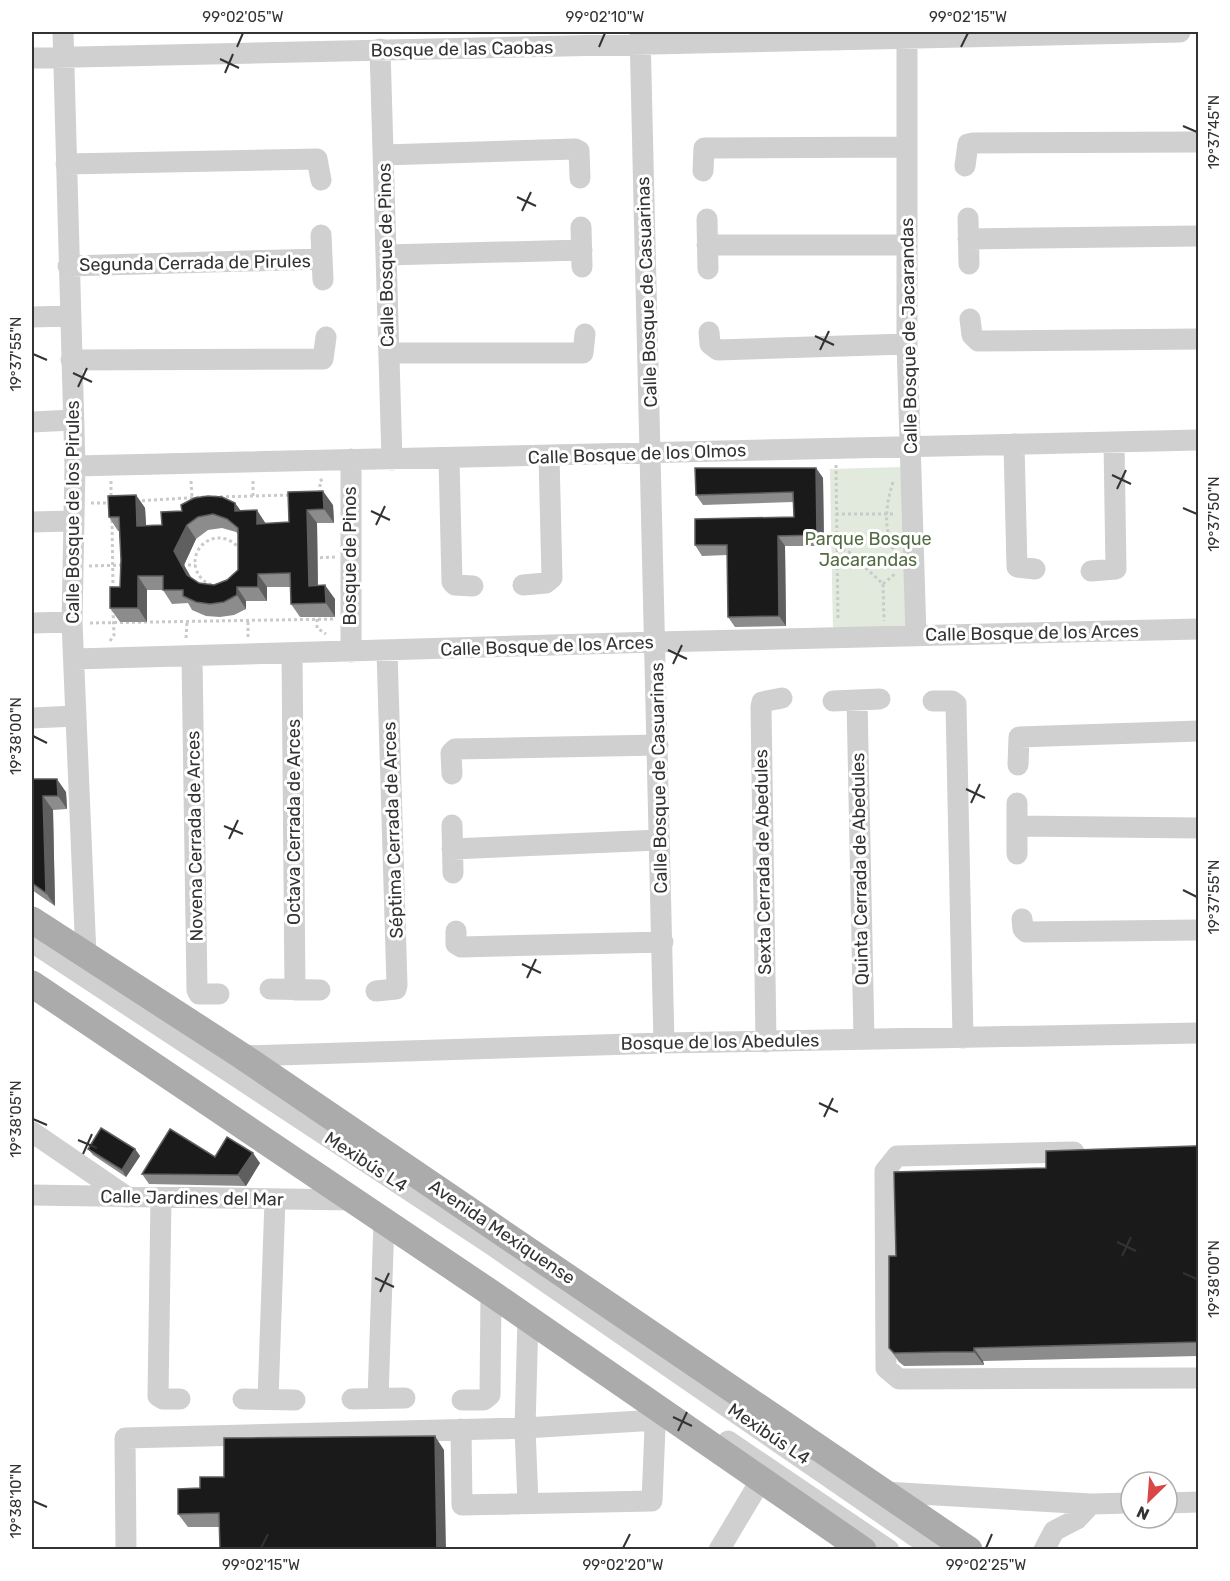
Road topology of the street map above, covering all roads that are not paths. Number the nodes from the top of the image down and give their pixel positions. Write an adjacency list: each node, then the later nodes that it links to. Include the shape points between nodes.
1 (63, 32): 9 (street, Calle Bosque de los Pirules)
2 (1152, 32): 3 (street, Bosque de las Caobas); 4 (street, Bosque de las Caobas)
3 (1180, 32)
4 (1063, 33): 6 (street, Bosque de las Caobas)
5 (640, 38): 6 (street, Bosque de las Caobas); 7 (street, Bosque de las Caobas); 46 (street, Calle Bosque de Casuarinas)
6 (907, 38): 11 (street, Calle Bosque de Jacarandas)
7 (380, 49): 9 (street, Bosque de las Caobas); 12 (street, Calle Bosque de Pinos)
8 (32, 58): 9 (street, Bosque de las Caobas)
9 (63, 58): 13 (street, Calle Bosque de los Pirules)
10 (1198, 142): 14 (street, via 973,143 968,144)
11 (905, 147): 15 (street, via 704,148); 25 (street, Calle Bosque de Jacarandas)
12 (384, 155): 16 (street, via 575,148 579,151); 26 (street, Calle Bosque de Pinos)
13 (66, 164): 17 (street, via 317,159); 28 (street, Calle Bosque de los Pirules)
14 (965, 166)
15 (703, 171)
16 (580, 178)
17 (321, 180)
18 (968, 218): 23 (street)
19 (707, 219): 24 (street)
20 (581, 226): 26 (street, via 582,259)
21 (321, 235): 28 (street, Segunda Cerrada de Pirules, via 323,269)
22 (1198, 236): 23 (street)
23 (968, 239): 27 (street)
24 (707, 245): 25 (street); 29 (street)
25 (906, 245): 37 (street, Calle Bosque de Jacarandas)
26 (386, 255): 38 (street, Calle Bosque de Pinos)
27 (969, 264)
28 (69, 266): 30 (street, Calle Bosque de los Pirules)
29 (708, 269)
30 (70, 316): 31 (street); 39 (street, Calle Bosque de los Pirules)
31 (32, 317)
32 (970, 319): 36 (street, via 972,335 978,341)
33 (710, 332): 37 (street, via 710,344 718,350)
34 (585, 334): 38 (street, via 584,350 580,353)
35 (326, 337): 39 (street, via 323,359)
36 (1198, 339)
37 (907, 344): 45 (street, Calle Bosque de Jacarandas)
38 (388, 353): 50 (street, Calle Bosque de Pinos)
39 (71, 360): 40 (street, Calle Bosque de los Pirules)
40 (73, 420): 41 (street); 51 (street, Calle Bosque de los Pirules)
41 (32, 422)
42 (1198, 440): 43 (street, Calle Bosque de los Olmos)
43 (1114, 442): 44 (street, Calle Bosque de los Olmos); 55 (street, via 1116,569)
44 (1014, 444): 45 (street, Calle Bosque de los Olmos); 54 (street, via 1017,567)
45 (911, 446): 46 (street, Calle Bosque de los Olmos); 61 (street, Calle Bosque de Jacarandas)
46 (652, 453): 47 (street, Calle Bosque de los Olmos); 62 (street, Calle Bosque de Casuarinas)
47 (549, 456): 49 (street, Calle Bosque de los Olmos); 56 (street, via 552,578 546,583)
48 (351, 459): 50 (street, Calle Bosque de los Olmos); 51 (street, Calle Bosque de los Olmos); 64 (street, Bosque de Pinos)
49 (449, 459): 50 (street, Calle Bosque de los Olmos); 57 (street, via 452,582)
50 (392, 460)
51 (75, 466): 52 (street, Calle Bosque de los Pirules)
52 (73, 512): 53 (street); 58 (street, Calle Bosque de los Pirules)
53 (32, 522)
54 (1035, 569)
55 (1091, 571)
56 (523, 585)
57 (473, 586)
58 (72, 622): 59 (street); 67 (street, Calle Bosque de los Pirules)
59 (32, 623)
60 (1198, 629): 61 (street, Calle Bosque de los Arces)
61 (916, 635): 62 (street, Calle Bosque de los Arces)
62 (656, 642): 63 (street, Calle Bosque de los Arces); 76 (street, Calle Bosque de Casuarinas)
63 (387, 651): 64 (street, Calle Bosque de los Arces); 99 (street, Séptima Cerrada de Arces, via 397,984 391,991)
64 (351, 652): 65 (street, Calle Bosque de los Arces)
65 (292, 654): 66 (street, Calle Bosque de los Arces); 97 (street, Octava Cerrada de Arces)
66 (192, 657): 67 (street, Calle Bosque de los Arces); 100 (street, Novena Cerrada de Arces, via 197,990 204,996)
67 (75, 659): 73 (street, Calle Bosque de los Pirules)
68 (782, 698): 104 (street, Sexta Cerrada de Abedules, via 768,699 761,707)
69 (880, 699): 70 (street)
70 (857, 700): 72 (street); 103 (street, Quinta Cerrada de Abedules)
71 (933, 700): 102 (street, via 956,704)
72 (833, 701)
73 (76, 716): 74 (street); 93 (street, Calle Bosque de los Pirules)
74 (32, 718)
75 (1198, 731): 77 (street, via 1019,737)
76 (658, 745): 78 (street, via 455,748 451,753); 83 (street, Calle Bosque de Casuarinas)
77 (1018, 765)
78 (452, 774)
79 (1017, 803): 81 (street)
80 (452, 825): 84 (street)
81 (1017, 826): 82 (street); 85 (street)
82 (1198, 828)
83 (659, 840): 84 (street); 92 (street, Calle Bosque de Casuarinas)
84 (452, 849): 86 (street)
85 (1017, 854)
86 (453, 873)
87 (1022, 919): 89 (street, via 1026,932)
88 (32, 920): 93 (main road, Avenida Mexiquense)
89 (1198, 930)
90 (456, 931): 92 (street, via 456,944 461,947)
91 (32, 942): 129 (street, Mexibús L4)
92 (663, 942): 105 (street, Calle Bosque de Casuarinas)
93 (86, 956): 106 (main road, Avenida Mexiquense)
94 (32, 970): 130 (street, Mexibús L4)
95 (32, 984): 113 (main road)
96 (270, 989): 97 (street)
97 (295, 990): 98 (street)
98 (320, 990)
99 (376, 991)
100 (219, 994)
101 (1198, 1034): 102 (street, Bosque de los Abedules)
102 (963, 1038): 103 (street, Bosque de los Abedules)
103 (864, 1039): 104 (street, Bosque de los Abedules)
104 (766, 1042): 105 (street, Bosque de los Abedules)
105 (664, 1043): 106 (street, Bosque de los Abedules)
106 (242, 1056): 129 (main road, Avenida Mexiquense)
107 (32, 1132): 110 (street)
108 (1094, 1152): 117 (street, via 897,1156 890,1162 885,1171 886,1368 899,1379)
109 (32, 1195): 110 (street, Calle Jardines del Mar)
110 (127, 1197): 111 (street, Calle Jardines del Mar)
111 (161, 1198): 112 (street, Calle Jardines del Mar); 121 (street, via 158,1396)
112 (275, 1200): 113 (street, Calle Jardines del Mar); 123 (street)
113 (352, 1200): 114 (main road)
114 (384, 1221): 115 (main road); 119 (street)
115 (491, 1293): 116 (main road); 125 (street, via 490,1395 484,1400)
116 (528, 1318): 126 (main road); 127 (street)
117 (1198, 1378)
118 (352, 1398): 119 (street)
119 (378, 1398): 120 (street)
120 (405, 1398)
121 (180, 1399)
122 (243, 1399): 123 (street)
123 (268, 1399): 124 (street)
124 (296, 1400)
125 (462, 1400)
126 (659, 1415): 127 (street); 130 (main road); 133 (street, via 652,1501)
127 (525, 1428): 128 (street); 133 (street)
128 (461, 1429): 133 (street, via 462,1504); 137 (street, via 125,1438)
129 (787, 1437): 130 (street); 131 (main road, Avenida Mexiquense); 141 (street, Mexibús L4)
130 (764, 1474): 138 (street); 139 (main road); 140 (street, Mexibús L4)
131 (884, 1492): 136 (street); 142 (main road, Avenida Mexiquense)
132 (1198, 1502): 135 (street)
133 (528, 1503)
134 (1119, 1503): 136 (street)
135 (1179, 1503)
136 (1091, 1504): 143 (street, via 1077,1519 1054,1530)
137 (126, 1550)
138 (719, 1550)
139 (863, 1550)
140 (889, 1550)
141 (935, 1550)
142 (969, 1550)
143 (1044, 1550)

